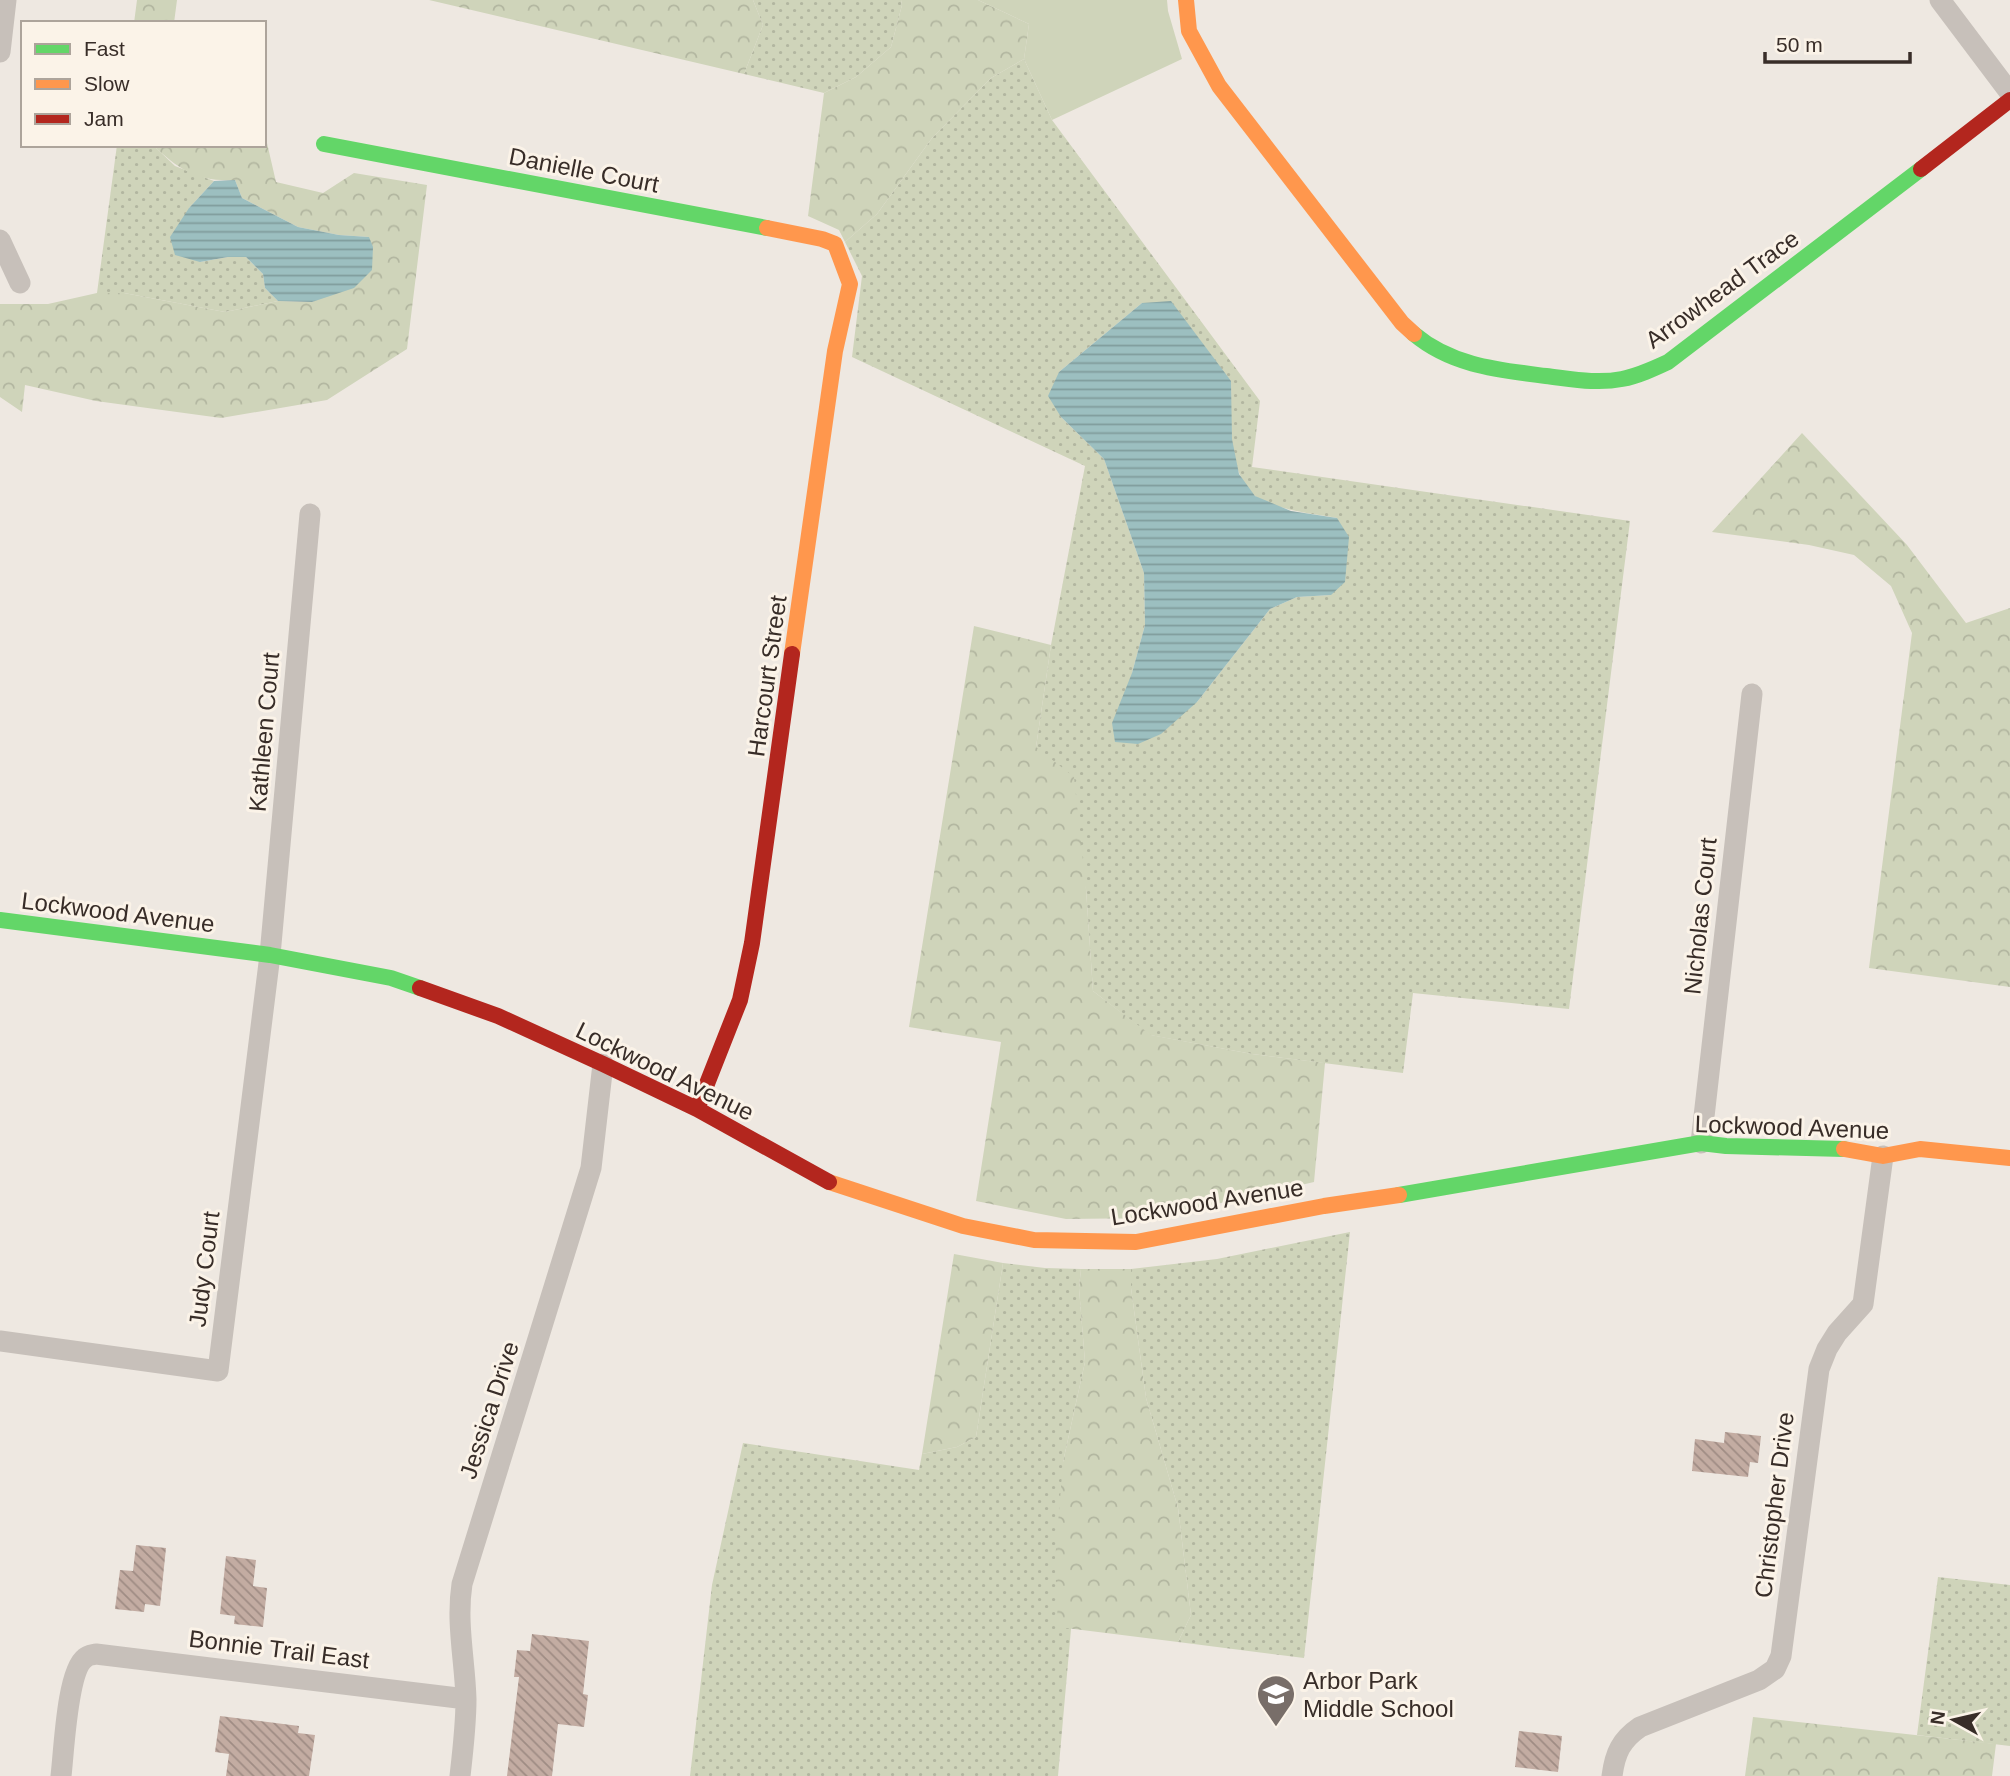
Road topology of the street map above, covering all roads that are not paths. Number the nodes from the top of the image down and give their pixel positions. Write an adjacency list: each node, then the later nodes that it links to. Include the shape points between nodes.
1 (6, 0): 4 (street)
2 (1186, 0): 6 (street, Arrowhead Trace, via 1189,31 1219,86 1402,323 1449,358 1503,371 1605,381 1633,377 1668,362)
3 (1940, 0): 5 (street)
4 (0, 52)
5 (2010, 93)
6 (2010, 100)
7 (324, 144): 9 (street, Danielle Court)
8 (0, 240): 10 (street)
9 (835, 244): 16 (street, Harcourt Street, via 850,285 835,351 752,943 740,1000)
10 (20, 283)
11 (310, 514): 14 (street, Kathleen Court)
12 (1752, 694): 17 (street, Nicholas Court)
13 (0, 920): 14 (street, Lockwood Avenue)
14 (270, 955): 15 (street, Lockwood Avenue, via 391,978 498,1016); 20 (street, Judy Court, via 218,1371)
15 (603, 1064): 16 (street, Lockwood Avenue); 21 (street, Jessica Drive, via 591,1168 463,1584)
16 (697, 1109): 17 (street, Lockwood Avenue, via 830,1182 963,1226 1069,1242 1136,1242)
17 (1701, 1143): 18 (street, Lockwood Avenue, via 1842,1149)
18 (1883, 1156): 19 (street, Lockwood Avenue, via 1920,1149); 24 (street, Christopher Drive, via 1863,1304 1837,1333 1819,1369 1781,1656 1775,1669 1759,1680 1626,1736)
19 (2010, 1158)
20 (0, 1342)
21 (466, 1699): 22 (street, Bonnie Trail East, via 96,1654 85,1658 76,1670); 23 (street, Jessica Drive)
22 (61, 1776)
23 (460, 1776)
24 (1612, 1776)

